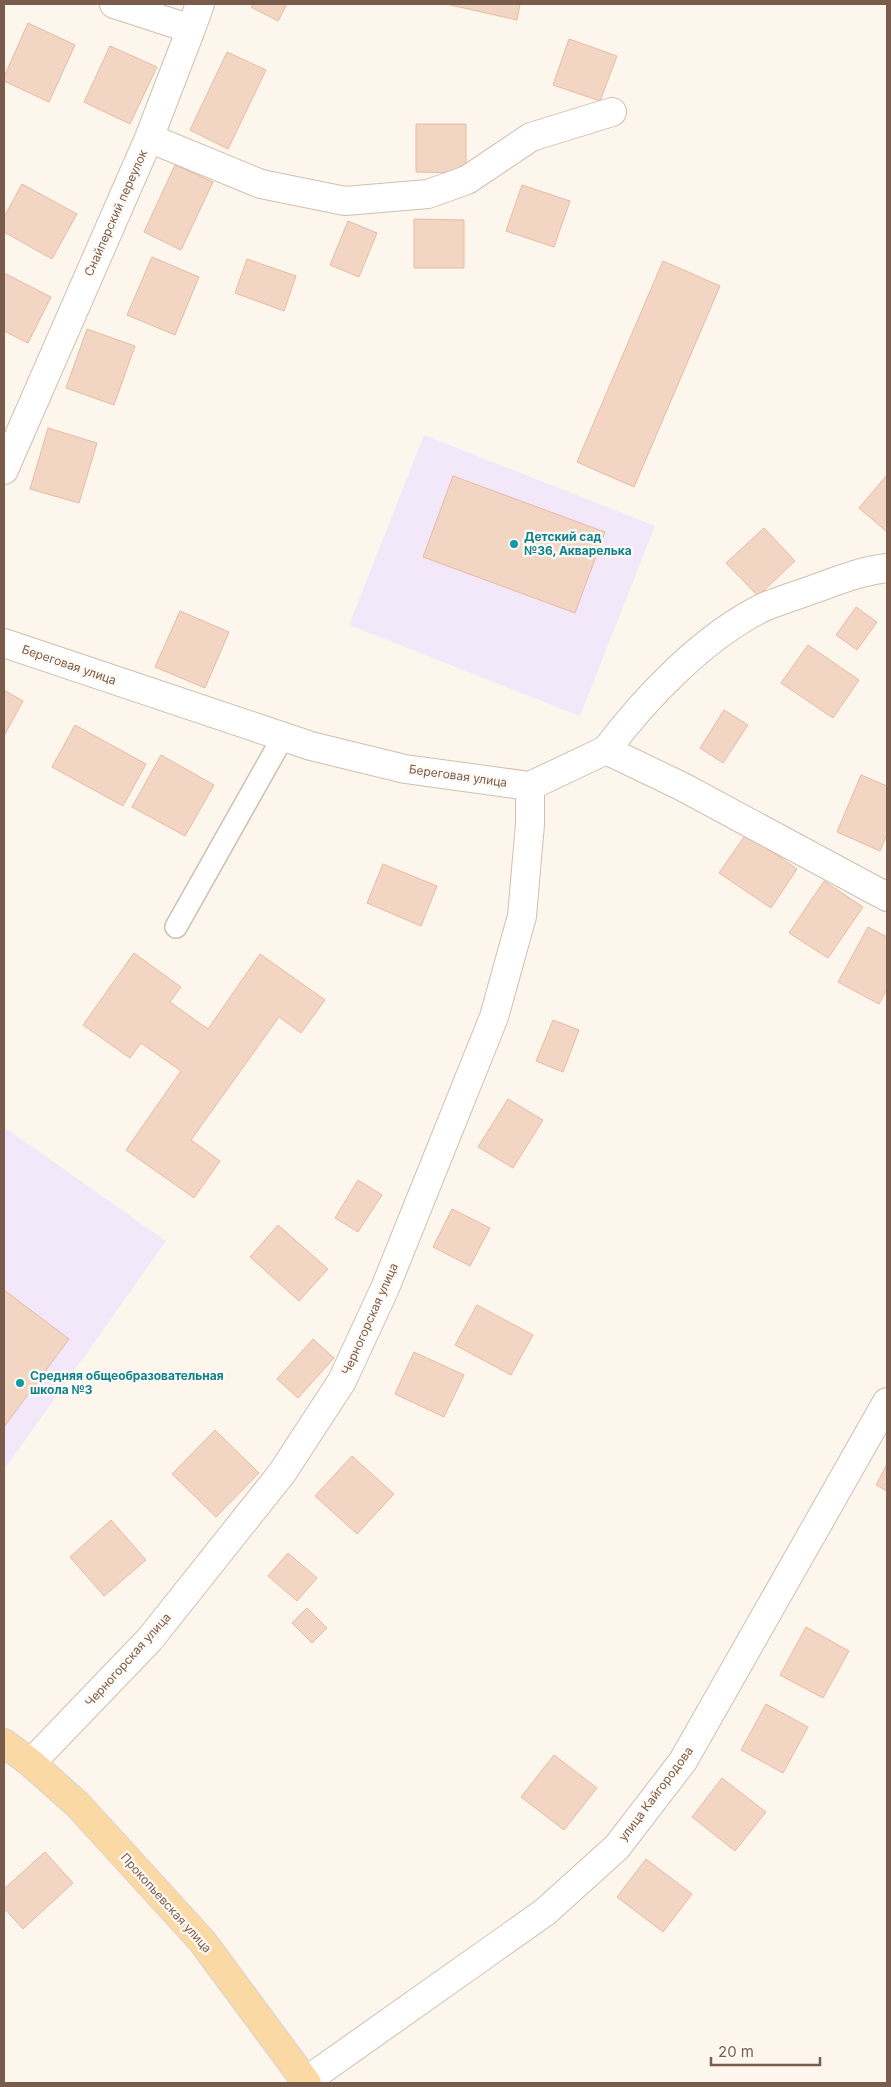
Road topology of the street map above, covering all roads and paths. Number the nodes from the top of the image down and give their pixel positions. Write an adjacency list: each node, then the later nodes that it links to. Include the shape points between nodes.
1 (114, 4): 3 (street)
2 (200, 4): 3 (street, Снайперский переулок)
3 (191, 29): 5 (street, Снайперский переулок)
4 (612, 112): 5 (street, via 531,137 467,180 428,194 345,201 261,184)
5 (149, 138): 6 (street, Снайперский переулок)
6 (4, 470)
7 (887, 568): 10 (street, via 863,571 764,607 723,632 660,686)
8 (4, 643): 9 (street, Береговая улица)
9 (283, 737): 11 (street, Береговая улица, via 405,769); 13 (lane)
10 (606, 750): 11 (street); 12 (street, via 683,787)
11 (530, 786): 16 (street, Черногорская улица, via 522,916 494,1017 388,1279 342,1381 282,1473 150,1639)
12 (887, 897)
13 (176, 927)
14 (887, 1402): 17 (street, улица Кайгородова, via 683,1762 617,1847 545,1912)
15 (4, 1742): 16 (main road, Прокопьевская улица)
16 (31, 1763): 17 (main road, Прокопьевская улица, via 78,1805 202,1941)
17 (307, 2082)

